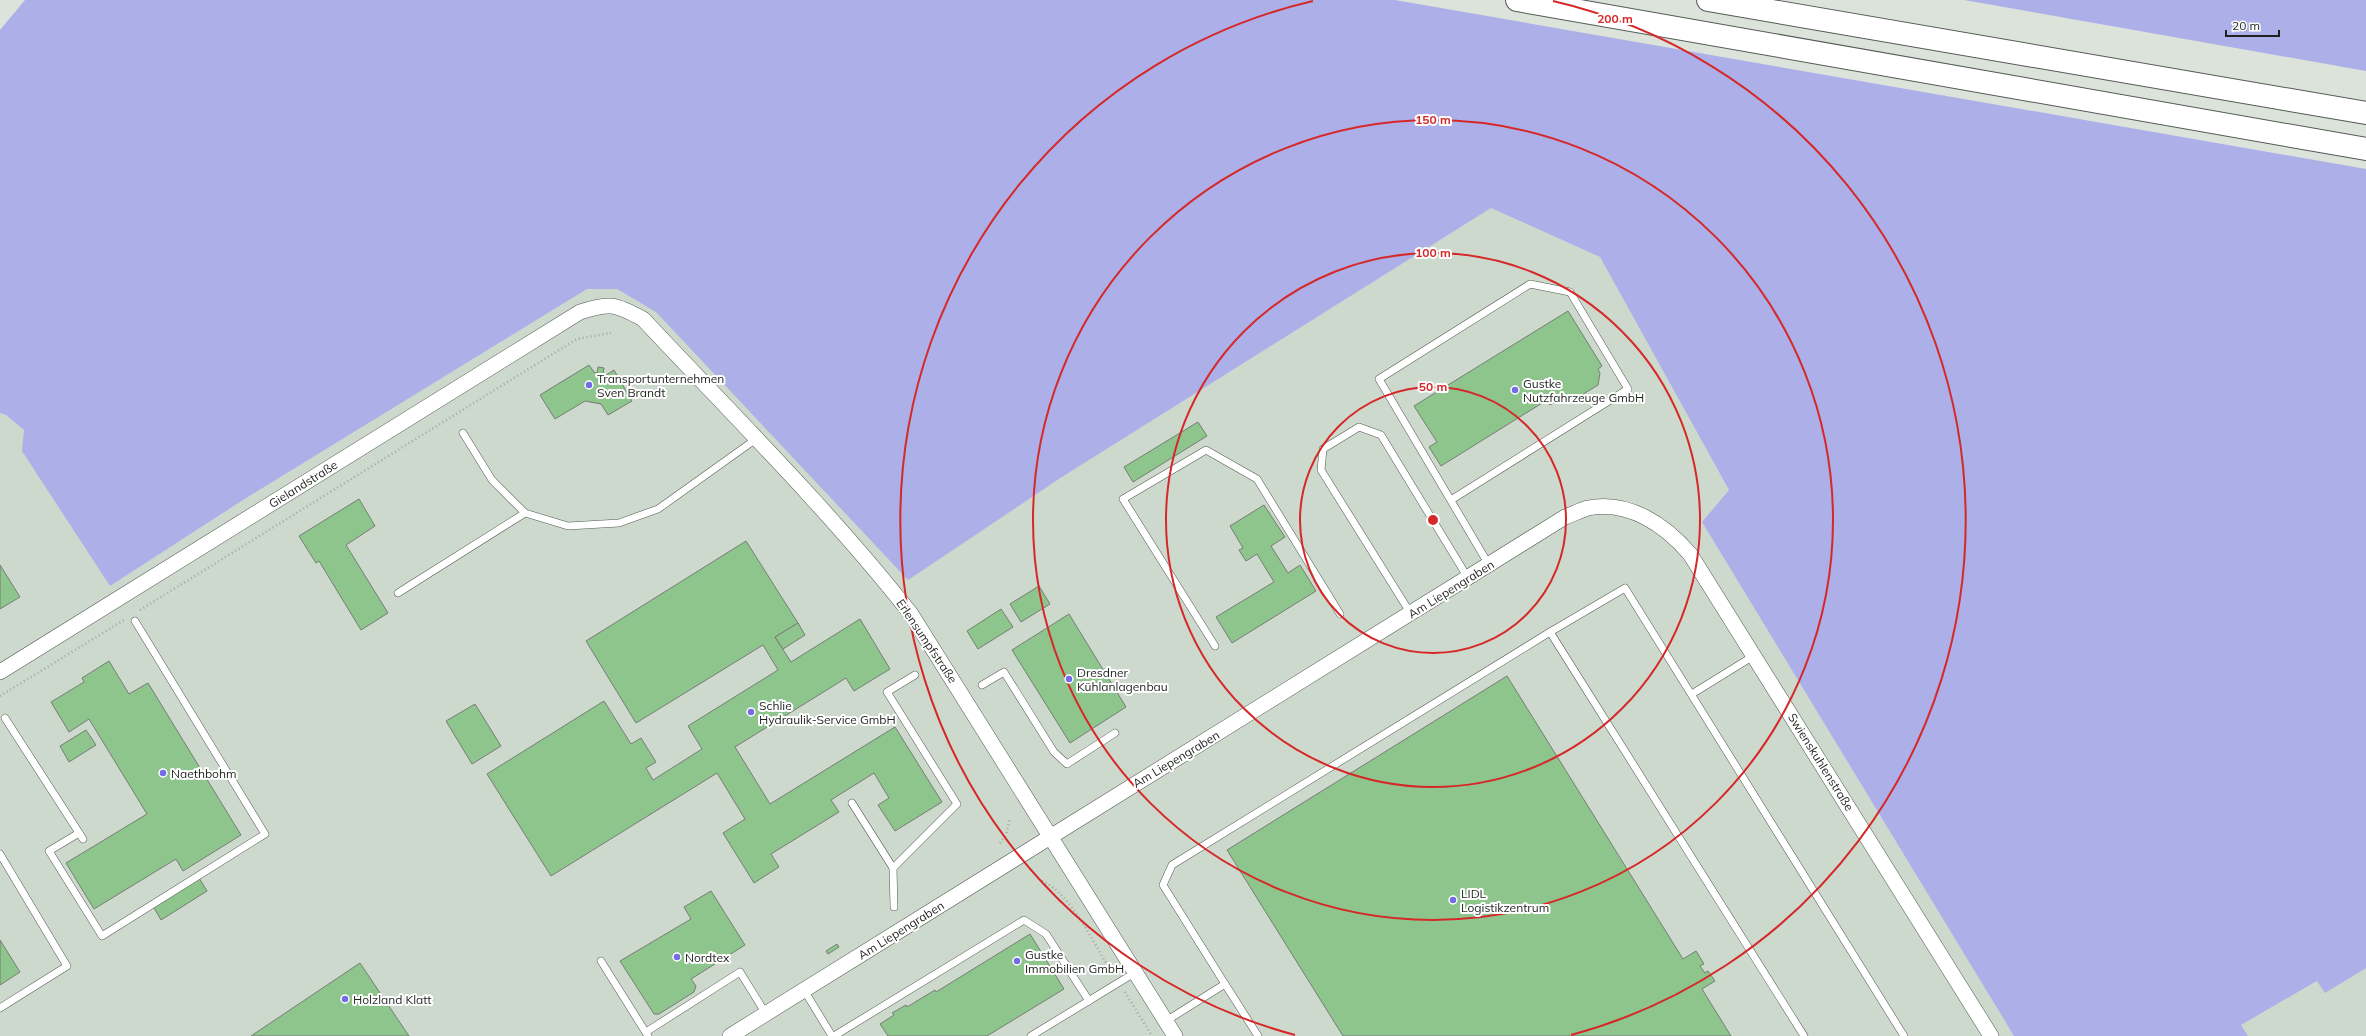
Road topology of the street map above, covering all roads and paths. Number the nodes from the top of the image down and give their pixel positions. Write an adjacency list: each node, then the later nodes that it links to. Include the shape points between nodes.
1 (1517, 0): 4 (highway)
2 (1708, 0): 3 (highway)
3 (2366, 113)
4 (2366, 149)
5 (610, 304): 8 (street, Erlensumpfstraße, via 622,307 643,319); 23 (street, Gielandstraße, via 580,312)
6 (611, 333): 15 (path, via 578,339)
7 (463, 433): 11 (lane, via 492,480)
8 (756, 439): 11 (lane, via 658,509 619,523 568,526); 32 (street, Erlensumpfstraße, via 911,614)
9 (1451, 500): 9 (lane, via 1379,379 1530,284 1570,292 1628,389); 12 (lane)
10 (1630, 510): 12 (street, Am Liepengraben, via 1588,508 1565,517); 22 (street, Swienskuhlenstraße, via 1656,522 1680,542)
11 (525, 513): 14 (lane)
12 (1489, 565): 13 (street, Am Liepengraben)
13 (1468, 578): 17 (street, Am Liepengraben); 17 (lane, via 1381,435 1359,427 1323,448 1322,470)
14 (398, 593)
15 (138, 611)
16 (1340, 614): 21 (lane, via 1257,479 1206,450 1123,499)
17 (1411, 614): 32 (street, Am Liepengraben)
18 (125, 619): 27 (path)
19 (135, 621): 28 (lane, via 265,834 102,936 49,851 81,836)
20 (1550, 632): 26 (lane, via 1624,588); 41 (lane, via 1172,865 1163,885); 54 (lane)
21 (1215, 646)
22 (1755, 655): 26 (lane); 56 (street, Swienskuhlenstraße)
23 (0, 672)
24 (915, 676): 35 (lane, via 887,692 957,804)
25 (982, 686): 29 (lane, via 1004,672 1054,752 1067,764)
26 (1692, 694): 55 (lane)
27 (0, 696)
28 (5, 718)
29 (1115, 733)
30 (852, 803): 35 (lane)
31 (1010, 818): 33 (path, via 1006,835)
32 (1050, 836): 39 (street, Erlensumpfstraße); 42 (street, Am Liepengraben)
33 (1000, 843)
34 (0, 854): 44 (lane, via 67,966)
35 (893, 868): 37 (lane)
36 (1042, 881): 40 (path, via 1050,884 1072,907)
37 (894, 907)
38 (601, 961): 47 (lane)
39 (1136, 972): 40 (lane); 46 (street, Erlensumpfstraße)
40 (1119, 983): 43 (lane); 51 (path)
41 (1225, 984): 46 (lane); 53 (lane)
42 (804, 990): 45 (street, Am Liepengraben); 49 (lane)
43 (1089, 1001): 49 (lane, via 1046,934 1024,920); 50 (lane)
44 (0, 1008)
45 (766, 1014): 47 (lane, via 740,972); 48 (street, Am Liepengraben)
46 (1166, 1021): 52 (street, Erlensumpfstraße)
47 (647, 1034)
48 (730, 1036)
49 (833, 1036)
50 (1031, 1036)
51 (1152, 1036)
52 (1176, 1036)
53 (1258, 1036)
54 (1804, 1036)
55 (1904, 1036)
56 (1991, 1036)

